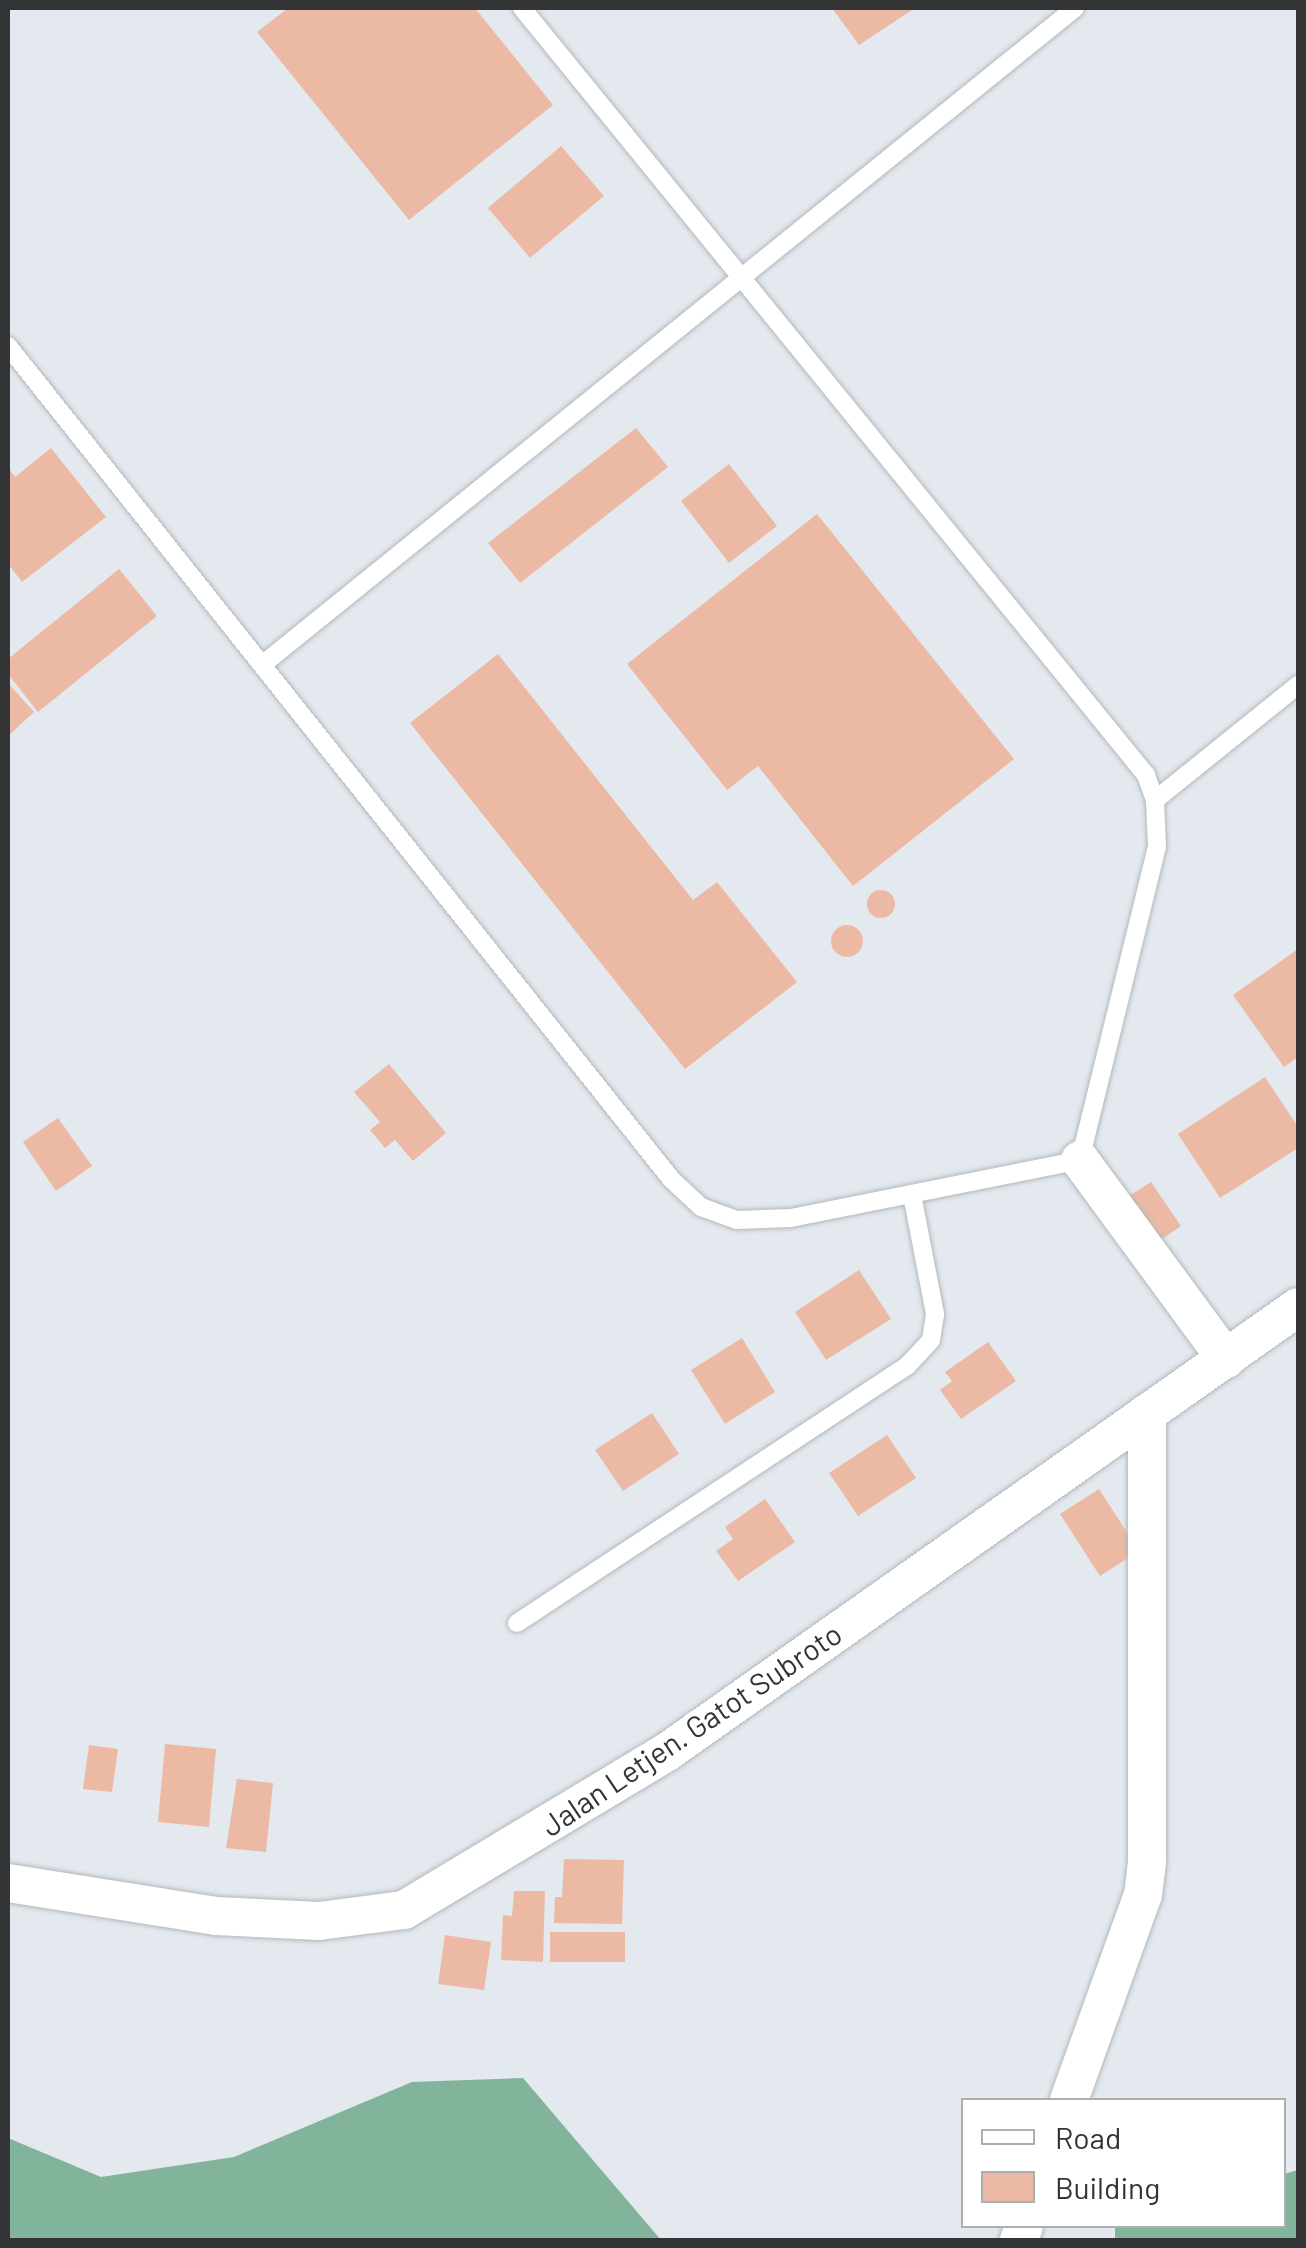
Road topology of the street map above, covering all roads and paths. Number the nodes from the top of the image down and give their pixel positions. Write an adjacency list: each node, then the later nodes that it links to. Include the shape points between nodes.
1 (522, 8): 3 (lane)
2 (1075, 8): 3 (lane)
3 (743, 278): 5 (lane); 7 (lane, via 1131,754)
4 (8, 346): 5 (lane)
5 (262, 664): 9 (lane, via 700,1207 736,1220 790,1218)
6 (1298, 684): 7 (lane)
7 (1155, 800): 8 (lane, via 1157,846)
8 (1080, 1160): 9 (lane); 11 (street)
9 (912, 1194): 13 (lane, via 935,1314 931,1340 907,1366)
10 (1298, 1307): 11 (street, Jalan Letjen. Gatot Subroto)
11 (1226, 1359): 12 (street, Jalan Letjen. Gatot Subroto)
12 (1147, 1414): 14 (street, Jalan Letjen. Gatot Subroto, via 667,1752 404,1910 318,1920 216,1916); 15 (street, via 1147,1862 1143,1895)
13 (517, 1623)
14 (8, 1883)
15 (1070, 2098)

